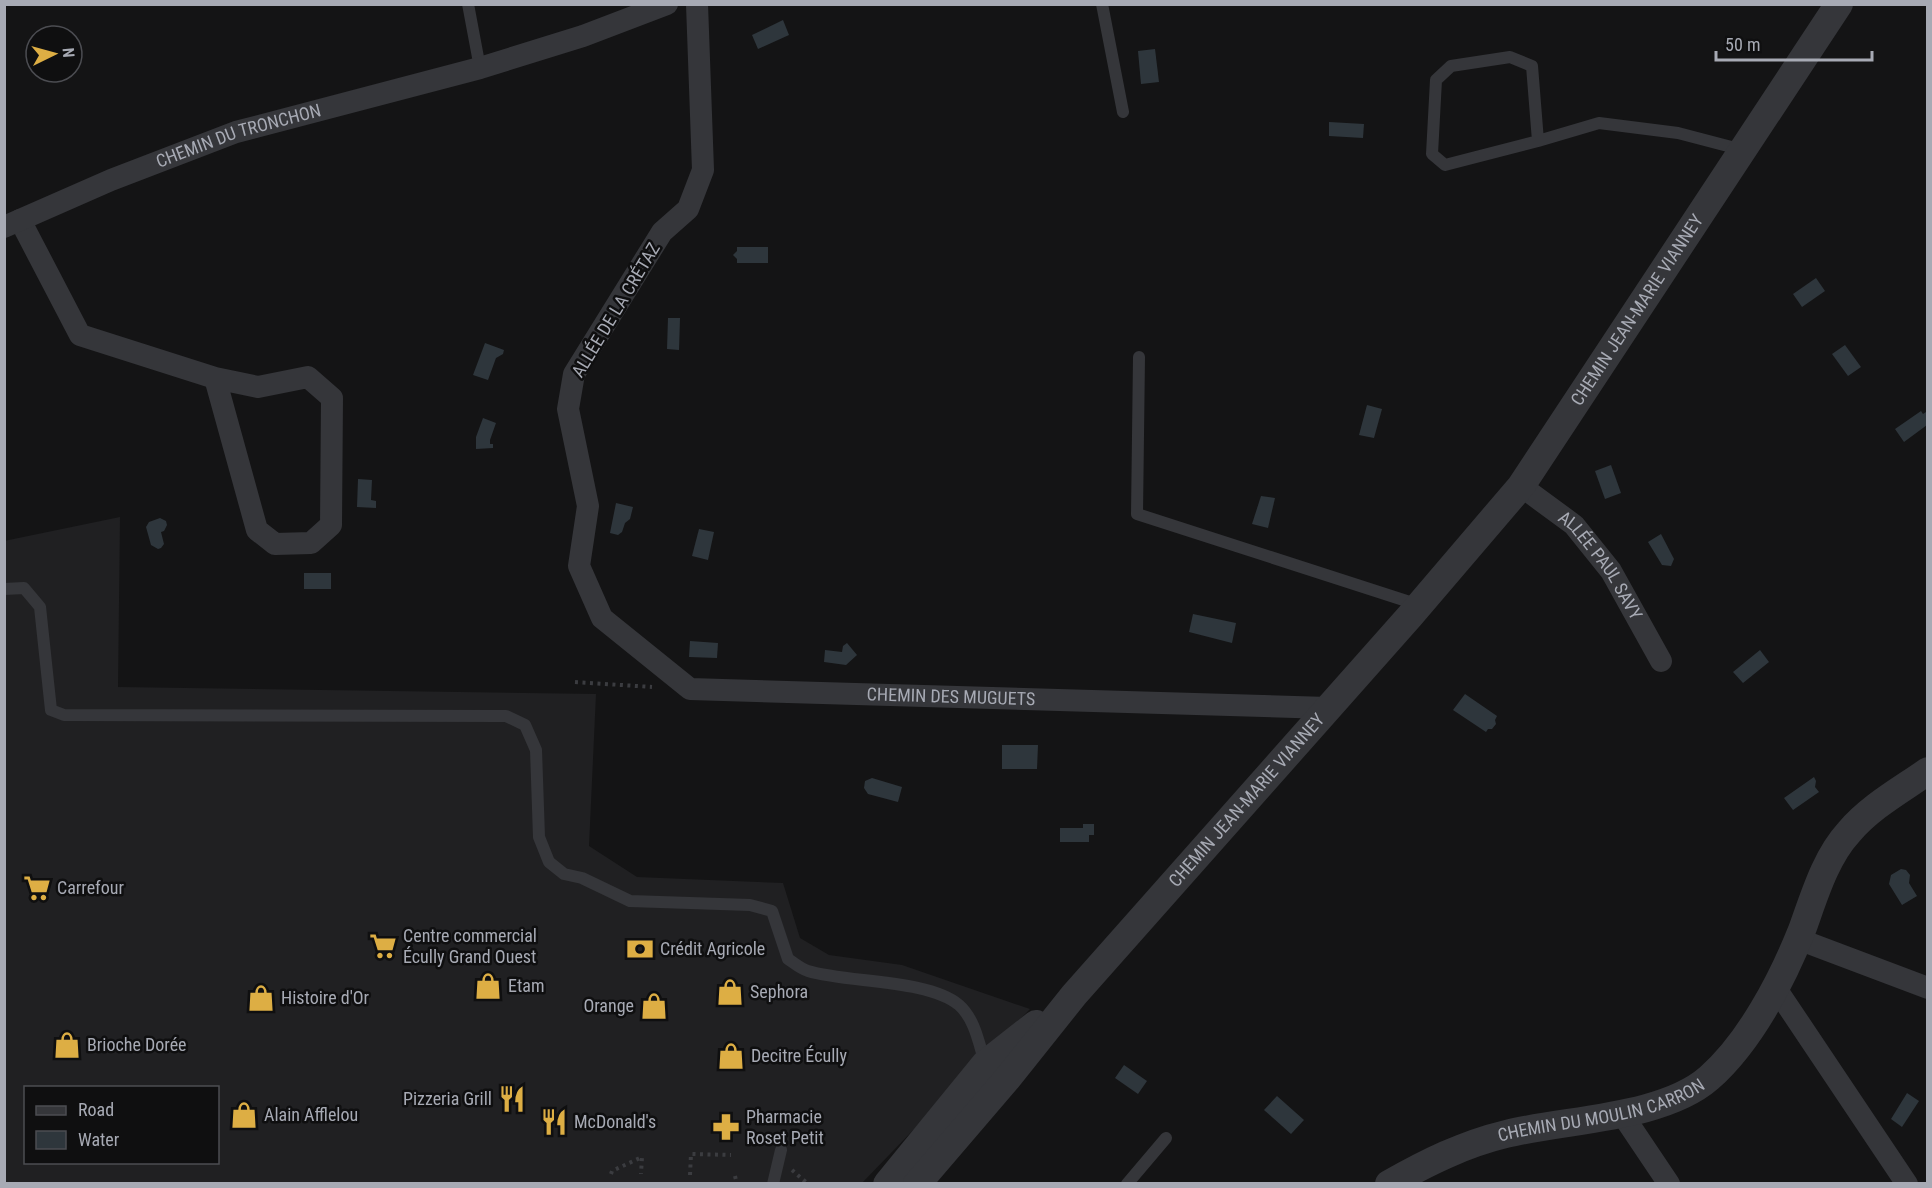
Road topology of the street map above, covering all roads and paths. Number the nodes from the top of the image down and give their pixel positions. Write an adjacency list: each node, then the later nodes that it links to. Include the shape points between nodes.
1 (468, 4): 6 (lane)
2 (667, 4): 6 (street, CHEMIN DU TRONCHON, via 583,36)
3 (697, 4): 18 (street, ALLÉE DE LA CRÉTAZ, via 703,170 688,209 662,232 574,374 568,409 588,506 579,566 602,618)
4 (1101, 4): 7 (lane)
5 (1839, 4): 9 (street, CHEMIN JEAN-MARIE VIANNEY)
6 (480, 68): 10 (street, CHEMIN DU TRONCHON, via 236,132)
7 (1123, 112)
8 (1538, 141): 8 (lane, via 1532,66 1510,57 1451,66 1436,80 1432,154 1445,165); 9 (lane, via 1599,123 1678,133)
9 (1743, 150): 13 (street, CHEMIN JEAN-MARIE VIANNEY)
10 (12, 223): 12 (street, via 80,335)
11 (1138, 357): 15 (lane, via 1137,514)
12 (215, 378): 12 (street, via 257,530 275,544 312,543 331,525 333,398 308,377 258,387)
13 (1521, 486): 15 (street, CHEMIN JEAN-MARIE VIANNEY); 16 (street, ALLÉE PAUL SAVY, via 1574,525 1611,571)
14 (4, 589): 25 (lane, via 24,588 40,607 51,710 64,715 506,716 525,725 537,750 538,837 549,862 564,874 582,878 630,901 750,905 772,911 788,960 807,970 920,989 960,1006 976,1031)
15 (1419, 605): 19 (street, CHEMIN JEAN-MARIE VIANNEY)
16 (1661, 662)
17 (575, 682): 18 (path)
18 (690, 689): 19 (street, CHEMIN DES MUGUETS)
19 (1328, 708): 24 (street, CHEMIN JEAN-MARIE VIANNEY)
20 (1928, 771): 21 (street, CHEMIN DU MOULIN CARRON, via 1848,832 1832,857)
21 (1798, 939): 22 (street, CHEMIN DU MOULIN CARRON); 23 (street)
22 (1775, 987): 26 (street, CHEMIN DU MOULIN CARRON, via 1748,1033 1708,1079 1662,1104); 43 (street)
23 (1928, 988)
24 (1074, 995): 25 (street, CHEMIN JEAN-MARIE VIANNEY); 39 (street, CHEMIN JEAN-MARIE VIANNEY)
25 (985, 1064): 38 (street, CHEMIN JEAN-MARIE VIANNEY)
26 (1622, 1113): 41 (street, CHEMIN DU MOULIN CARRON, via 1506,1134 1462,1147); 42 (street)
27 (1167, 1138): 40 (lane)
28 (781, 1150): 35 (lane)
29 (731, 1155): 33 (path, via 691,1154)
30 (789, 1168): 37 (path)
31 (611, 1174): 32 (path, via 642,1157)
32 (641, 1174)
33 (690, 1175)
34 (735, 1176): 36 (path)
35 (776, 1179)
36 (737, 1184)
37 (808, 1184)
38 (887, 1184)
39 (916, 1184)
40 (1127, 1184)
41 (1389, 1184)
42 (1669, 1184)
43 (1907, 1184)

